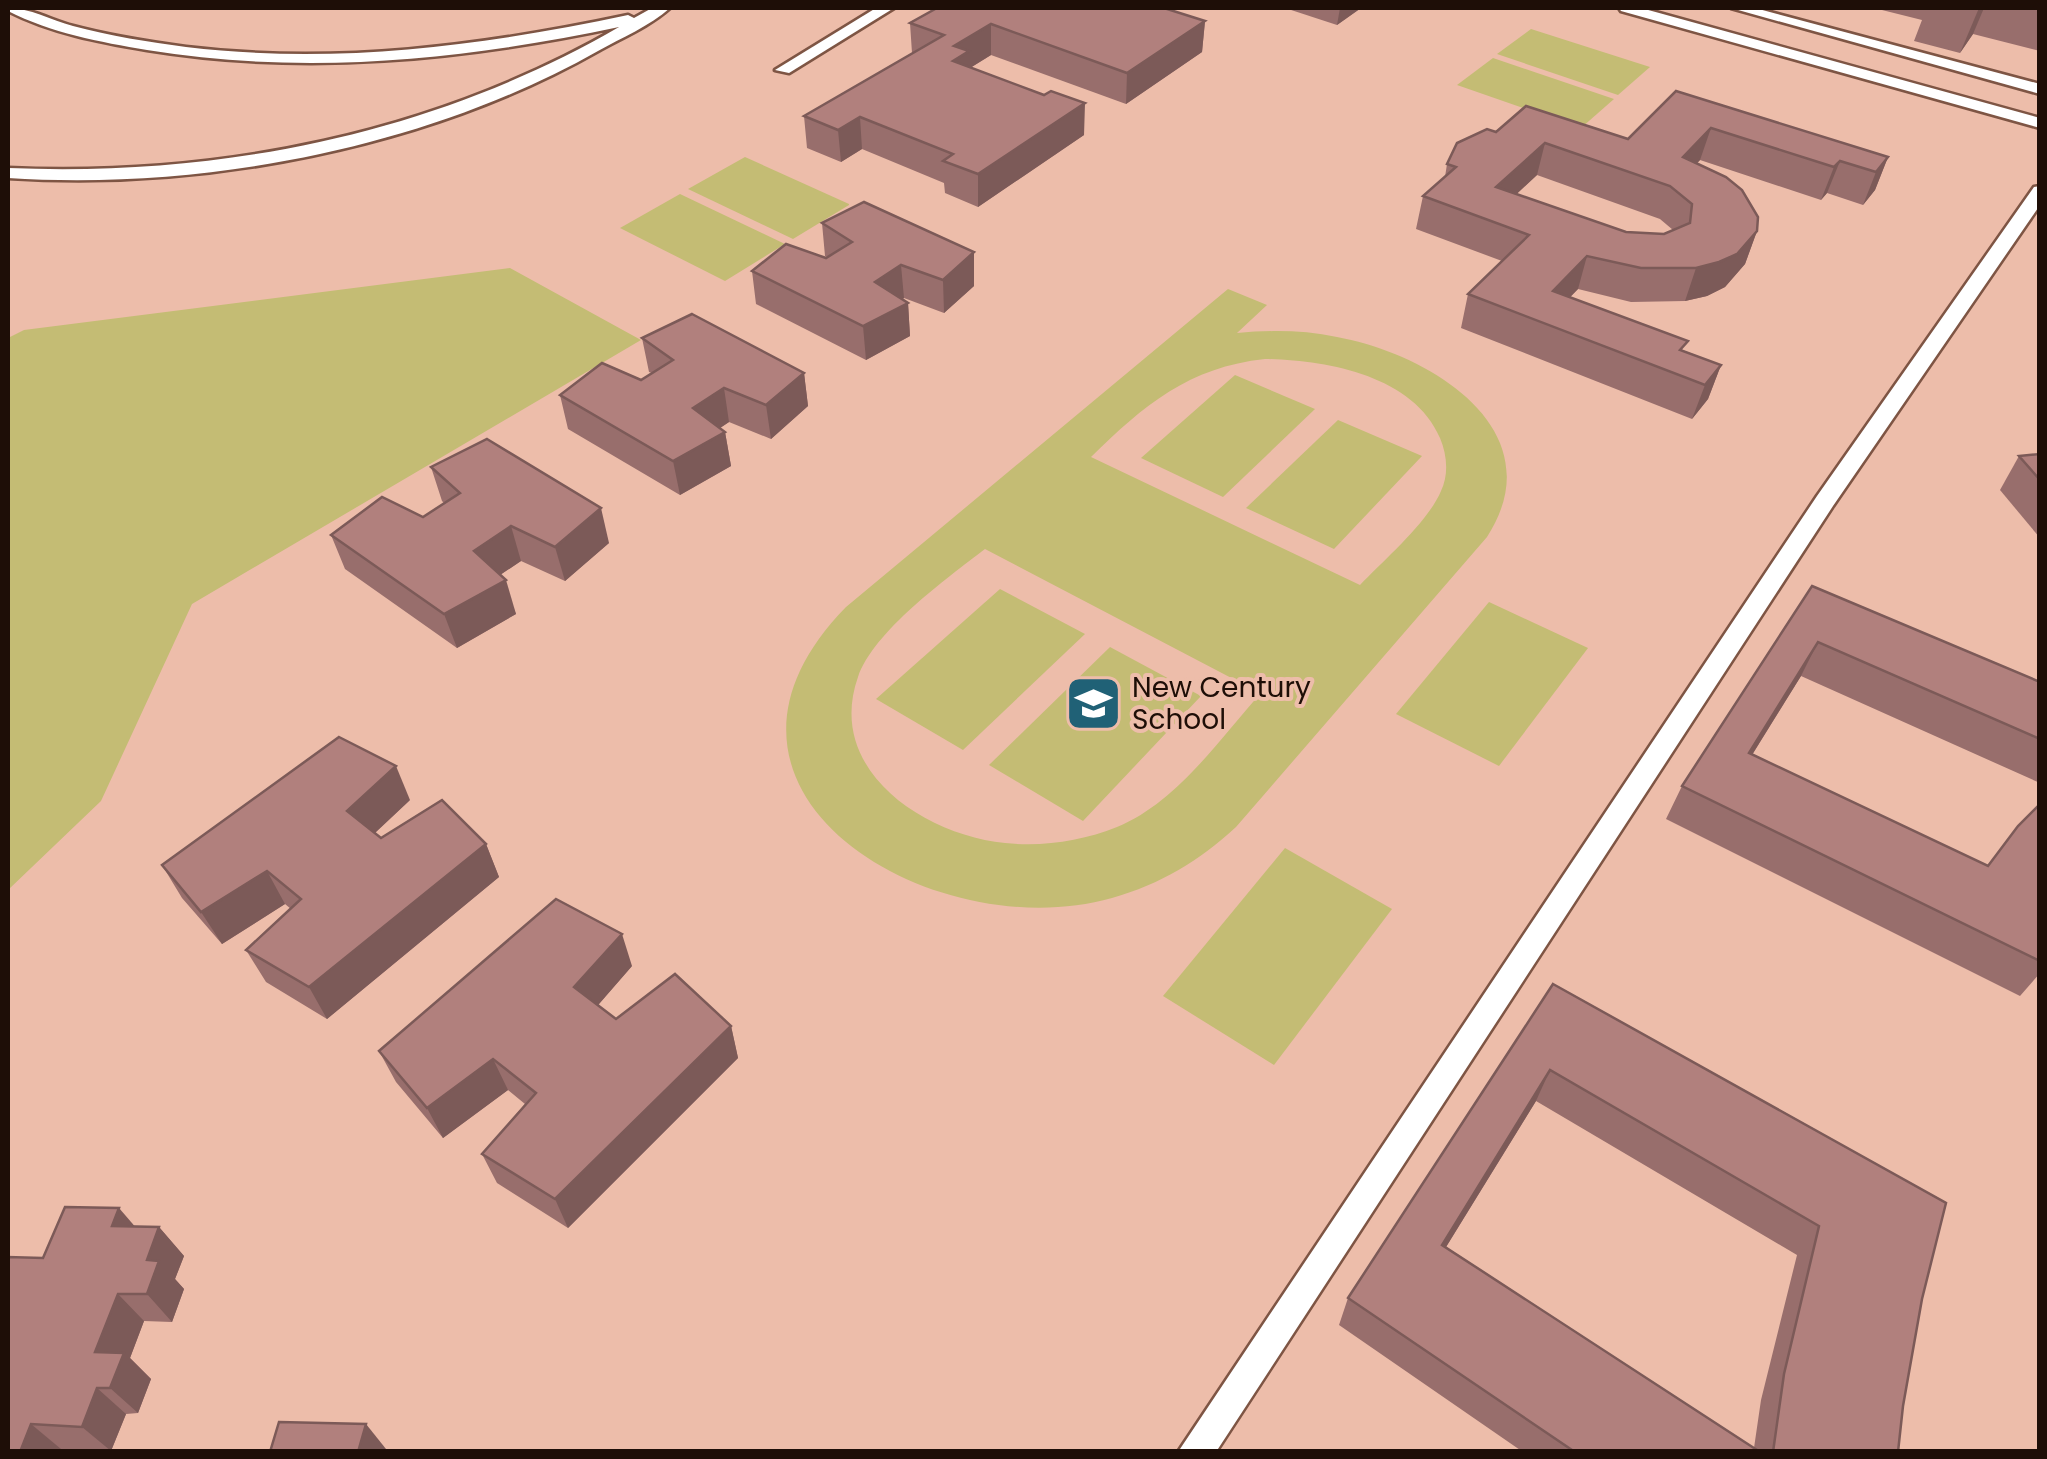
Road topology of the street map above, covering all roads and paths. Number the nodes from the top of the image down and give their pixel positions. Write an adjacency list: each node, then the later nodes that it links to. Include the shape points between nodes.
1 (13, 8): 5 (lane, via 84,34 164,50 354,59 556,37)
2 (886, 8): 6 (lane)
3 (1626, 8): 8 (lane)
4 (1739, 8): 7 (lane)
5 (655, 11): 9 (lane, via 533,79 375,132 123,177)
6 (784, 70)
7 (2040, 90)
8 (2040, 124)
9 (8, 172)
10 (2040, 190): 11 (lane, via 1814,517)
11 (1195, 1452)

